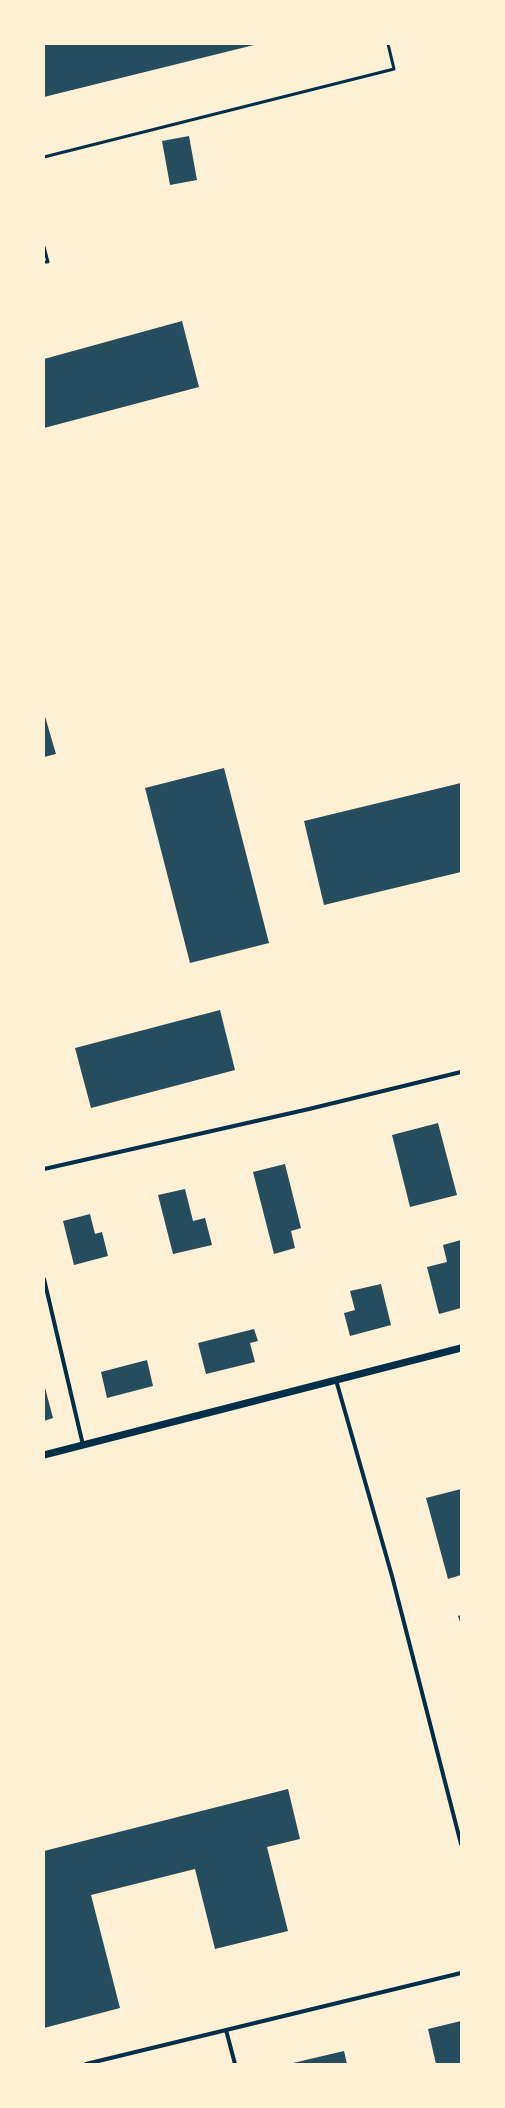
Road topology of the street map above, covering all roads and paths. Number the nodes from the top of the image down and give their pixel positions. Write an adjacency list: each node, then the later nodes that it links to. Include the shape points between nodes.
1 (388, 44): 2 (lane, via 394,69)
2 (44, 157)
3 (44, 247): 4 (lane, via 48,262)
4 (44, 262)
5 (461, 1072): 6 (street, via 309,1110)
6 (44, 1169)
7 (44, 1279): 10 (street)
8 (461, 1348): 9 (street)
9 (336, 1380): 10 (street); 12 (street, via 392,1576)
10 (82, 1445): 11 (street)
11 (44, 1455)
12 (461, 1844)
13 (461, 1973): 14 (street)
14 (226, 2030): 15 (street); 16 (street)
15 (86, 2064)
16 (235, 2064)

